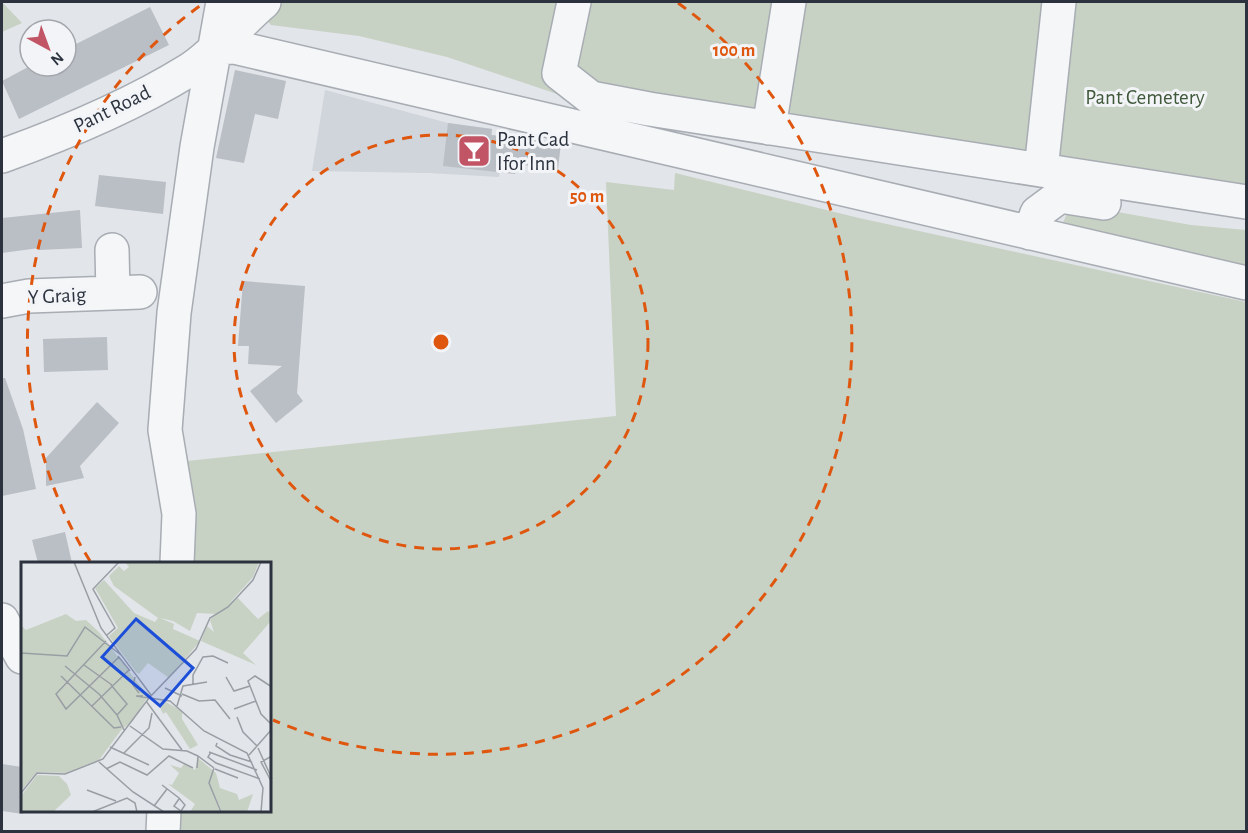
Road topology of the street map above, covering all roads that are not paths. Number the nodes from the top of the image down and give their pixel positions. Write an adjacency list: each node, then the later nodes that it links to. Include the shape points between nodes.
1 (223, 2): 6 (street)
2 (264, 2): 6 (street, Pant Road)
3 (574, 2): 7 (street, via 558,73 591,98)
4 (789, 2): 7 (street)
5 (1059, 2): 9 (street)
6 (215, 48): 8 (street, Pant Road, via 190,69 115,109); 12 (street, via 234,47); 16 (street, via 174,313 165,430 179,514)
7 (769, 128): 9 (street)
8 (2, 156)
9 (1041, 170): 10 (street)
10 (1246, 202)
11 (1246, 222): 12 (street, via 1060,196 1037,213)
12 (1030, 233): 14 (street)
13 (112, 250): 15 (street, Y Graig, via 126,293 29,296)
14 (1246, 282)
15 (2, 301)
16 (177, 562)
17 (2, 620): 18 (street)
18 (21, 655)
19 (164, 812): 20 (street)
20 (163, 831)

